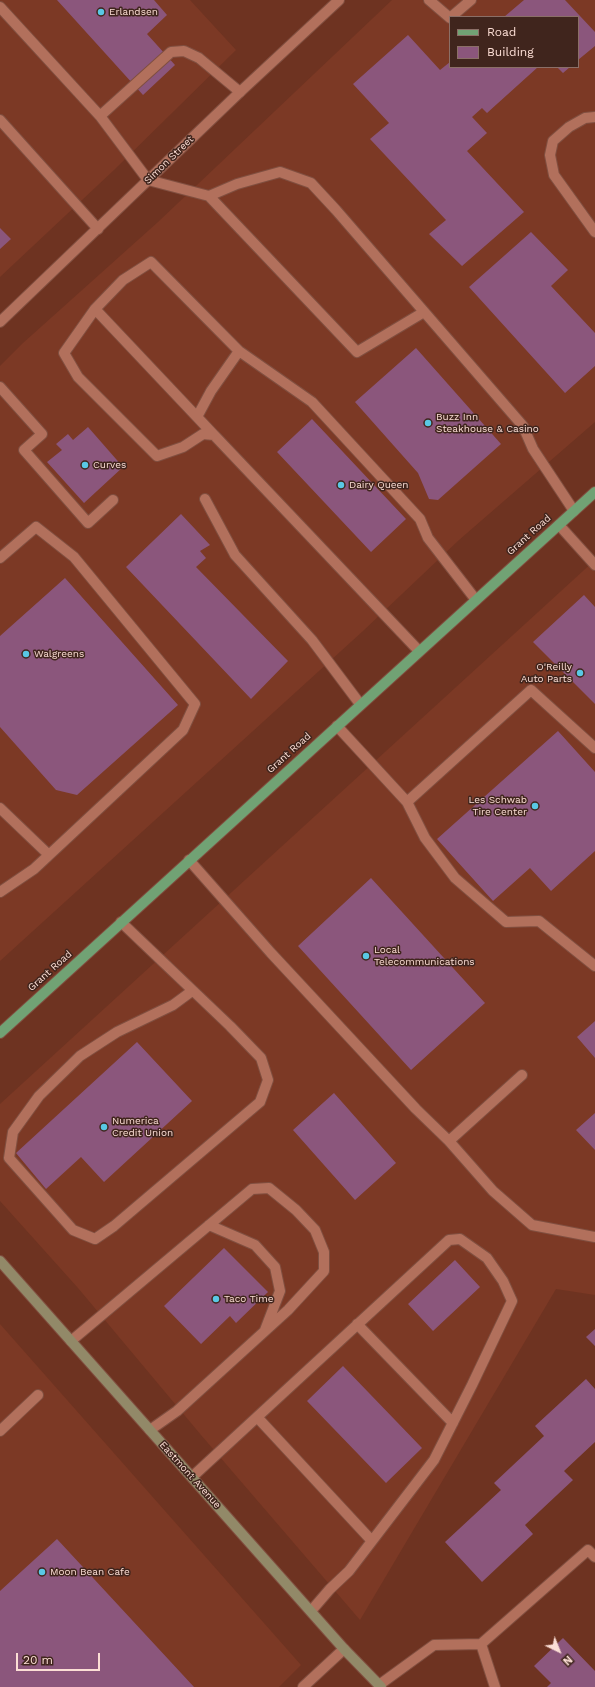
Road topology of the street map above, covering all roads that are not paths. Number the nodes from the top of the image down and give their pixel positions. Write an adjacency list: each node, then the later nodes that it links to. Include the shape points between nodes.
1 (339, 0): 7 (street, Simon Street)
2 (430, 0): 5 (street)
3 (471, 0): 6 (street)
4 (0, 7): 8 (street)
5 (449, 16)
6 (453, 16)
7 (240, 92): 8 (street, via 199,58 184,51 172,52); 11 (street, Simon Street)
8 (100, 116): 11 (street)
9 (595, 118): 14 (street, via 585,118 569,127 554,141 550,155 554,175)
10 (0, 120): 13 (street)
11 (148, 180): 12 (street); 13 (street, Simon Street)
12 (209, 196): 16 (street, via 237,184 280,172 311,183); 16 (street, via 357,352)
13 (98, 229): 17 (street, Simon Street)
14 (595, 232)
15 (95, 309): 18 (street, via 124,280 151,262); 20 (street); 21 (street, via 64,353 78,377 157,456 203,434)
16 (424, 312): 25 (street, via 522,426 533,449)
17 (0, 322)
18 (239, 351): 20 (street, via 211,391); 29 (street, via 312,402 420,519 428,538)
19 (0, 387): 24 (street, via 42,434 24,450 88,523)
20 (197, 417): 21 (street)
21 (214, 435): 30 (street)
22 (595, 492): 25 (main road, Grant Road)
23 (204, 499): 31 (street, via 235,555 312,640)
24 (113, 500)
25 (574, 511): 26 (main road, Grant Road)
26 (559, 524): 28 (street); 29 (main road, Grant Road)
27 (0, 558): 36 (street, via 36,527 74,557 195,704 183,730)
28 (595, 565)
29 (476, 600): 30 (main road, Grant Road)
30 (419, 651): 31 (main road, Grant Road)
31 (360, 704): 32 (main road, Grant Road)
32 (337, 726): 34 (street); 37 (main road, Grant Road)
33 (595, 748): 34 (street, via 530,690)
34 (407, 802): 40 (street, via 425,838 455,878 506,922 539,921)
35 (0, 808): 36 (street)
36 (49, 855): 38 (street, via 34,869)
37 (189, 860): 39 (main road, Grant Road); 44 (street, via 270,953)
38 (0, 892)
39 (121, 922): 41 (street); 42 (main road, Grant Road)
40 (595, 966)
41 (192, 990): 41 (street, via 261,1058 268,1080 260,1102 114,1226 95,1239 73,1230 9,1158 13,1132 39,1096 80,1056 117,1032 173,1005)
42 (0, 1033)
43 (522, 1075): 44 (street)
44 (449, 1141): 46 (street, via 493,1191 532,1224)
45 (209, 1225): 49 (street, via 255,1245 275,1267 280,1291); 49 (street, via 252,1190 269,1188 315,1230 324,1252 324,1271); 50 (street)
46 (595, 1237)
47 (0, 1261): 50 (main road, Eastmont Avenue)
48 (357, 1324): 52 (street); 53 (street); 53 (street, via 449,1240 460,1239 487,1258 503,1281 512,1302)
49 (264, 1332): 54 (street, via 177,1411)
50 (71, 1341): 54 (main road, Eastmont Avenue)
51 (38, 1395): 55 (street)
52 (257, 1417): 56 (street); 57 (street)
53 (453, 1422): 57 (street, via 434,1460)
54 (150, 1430): 56 (main road, Eastmont Avenue)
55 (0, 1431)
56 (192, 1477): 59 (main road, Eastmont Avenue)
57 (372, 1541): 59 (street, via 349,1571)
58 (595, 1557): 60 (street, via 588,1550)
59 (311, 1612): 61 (main road, Eastmont Avenue)
60 (481, 1644): 62 (street, via 434,1645); 64 (street)
61 (344, 1649): 62 (main road, Eastmont Avenue); 63 (street)
62 (380, 1686)
63 (303, 1687)
64 (495, 1687)

